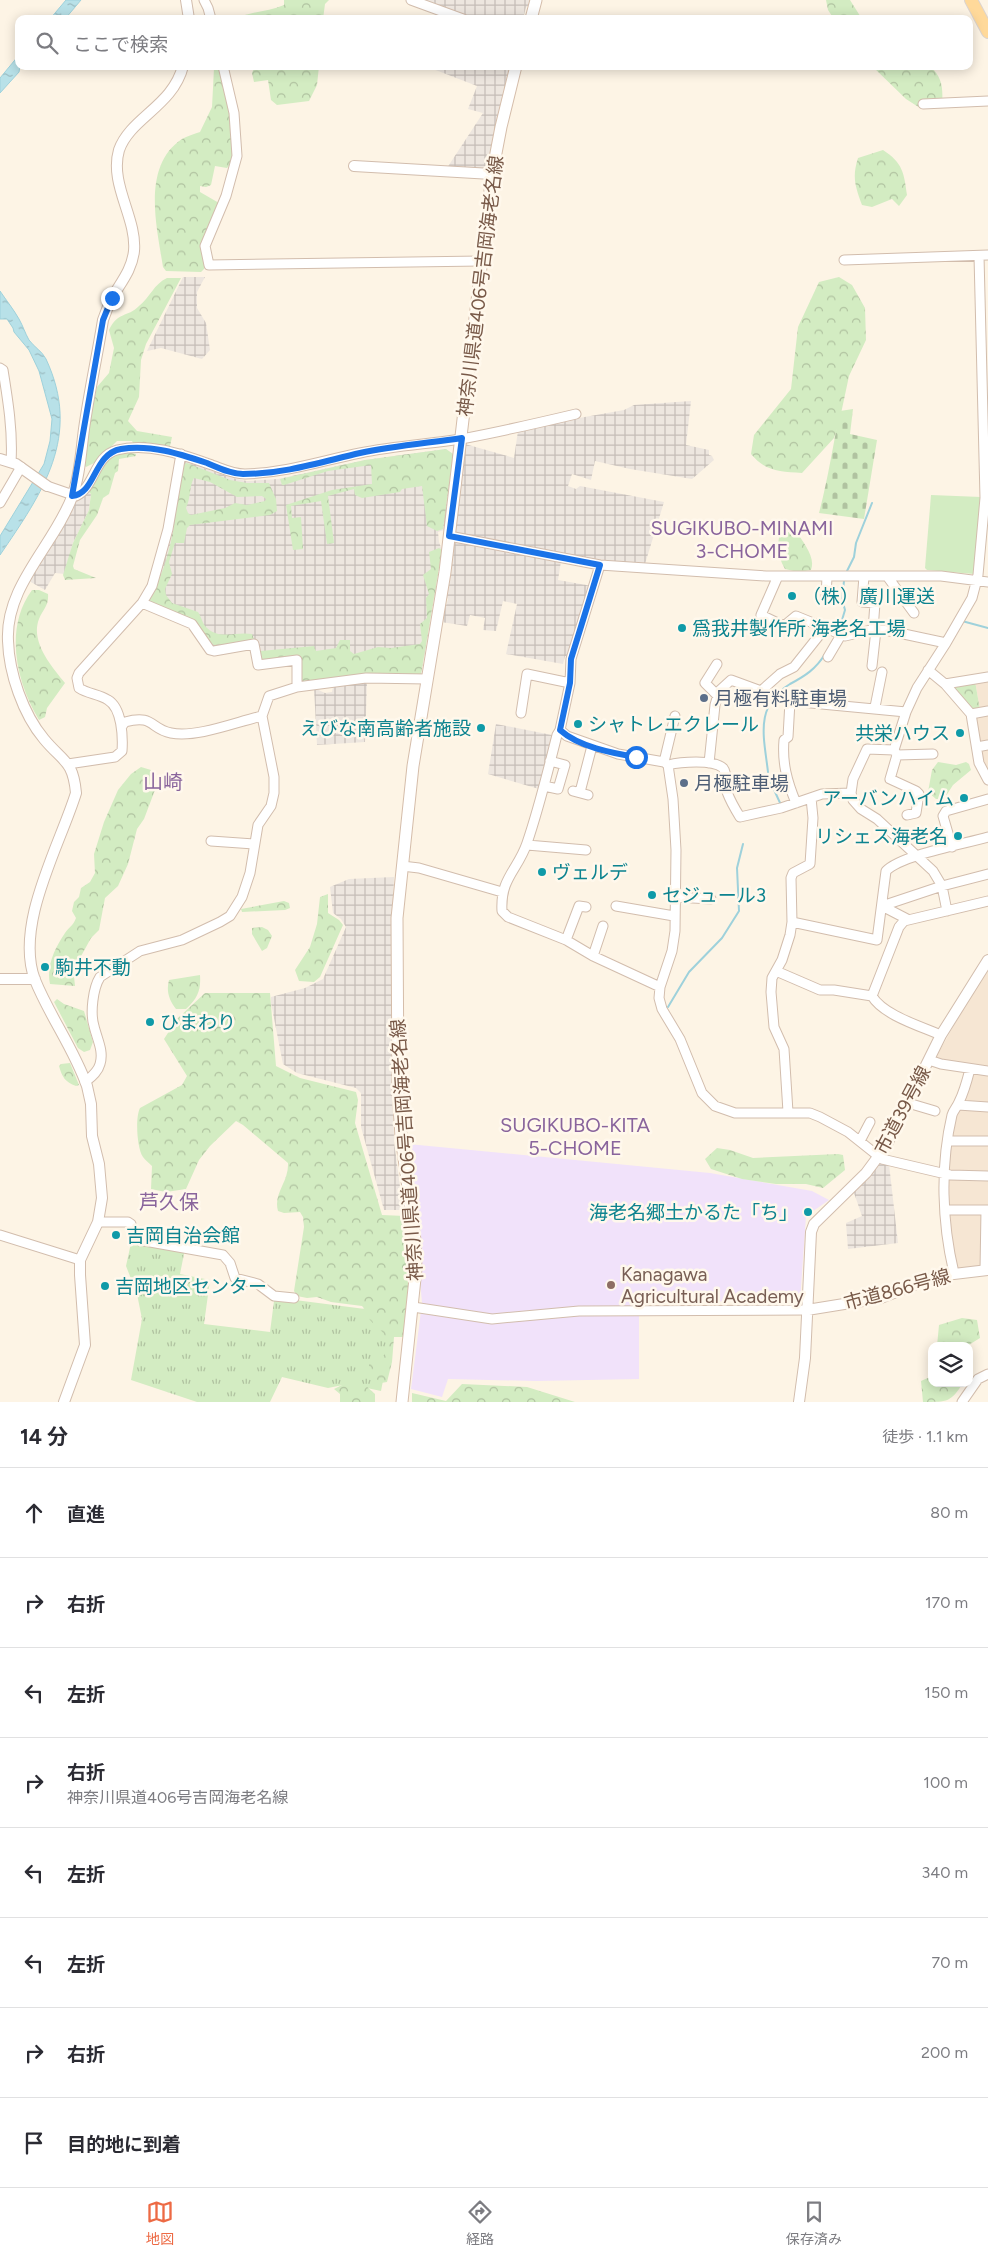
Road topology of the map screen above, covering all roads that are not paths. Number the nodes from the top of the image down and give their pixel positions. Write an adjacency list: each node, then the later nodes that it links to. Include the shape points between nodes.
1 (186, 0): 6 (street)
2 (204, 0): 7 (street)
3 (411, 0): 8 (street)
4 (536, 0): 9 (main road)
5 (971, 0): 10 (main road)
6 (188, 15)
7 (210, 15)
8 (452, 15)
9 (532, 15)
10 (987, 25)
11 (182, 70): 29 (street, via 168,97 130,134 120,149 118,174 134,249 127,273 103,320)
12 (224, 70): 20 (street, via 234,113 237,156 226,196 205,246 209,265)
13 (515, 70): 17 (main road, 神奈川県道406号吉岡海老名線)
14 (988, 101): 15 (street)
15 (923, 104)
16 (354, 166): 17 (street)
17 (492, 174): 20 (main road, 神奈川県道406号吉岡海老名線)
18 (984, 256): 19 (street); 37 (street, via 984,498)
19 (844, 260)
20 (481, 261): 23 (main road, 神奈川県道406号吉岡海老名線)
21 (0, 368): 26 (street, via 8,402)
22 (576, 414): 23 (street)
23 (462, 438): 24 (street, via 361,453 302,468 243,474); 31 (main road, 神奈川県道406号吉岡海老名線)
24 (181, 454): 29 (street, via 134,448 114,450 96,470 85,491); 40 (street, via 159,567)
25 (0, 459): 26 (street)
26 (11, 462): 27 (street)
27 (23, 469): 28 (street); 30 (street)
28 (47, 486): 29 (street)
29 (72, 496): 72 (street, via 55,532 25,579 15,603 8,638 11,667 33,723)
30 (0, 502)
31 (449, 536): 32 (street); 52 (main road, 神奈川県道406号吉岡海老名線)
32 (600, 565): 33 (street); 53 (street, via 571,659)
33 (778, 576): 34 (street); 42 (street, via 761,615 784,626 796,616)
34 (828, 576): 35 (street); 39 (street)
35 (864, 576): 36 (street); 43 (street, via 862,602 875,602)
36 (888, 576): 37 (street); 41 (street)
37 (977, 580): 38 (street); 45 (street, via 972,598)
38 (988, 582)
39 (826, 599)
40 (142, 603): 55 (street, via 192,624 210,650 254,644 258,665 297,660); 64 (street, via 77,678 77,685 83,690 110,700)
41 (914, 613)
42 (825, 628): 44 (street); 56 (street, via 794,667 780,674 761,691 731,680)
43 (875, 630): 44 (street); 45 (street); 48 (street)
44 (841, 635): 46 (street)
45 (946, 643): 49 (street)
46 (828, 657)
47 (717, 664): 56 (street, via 705,683)
48 (872, 666)
49 (928, 670): 54 (street); 60 (street)
50 (882, 672): 57 (street)
51 (988, 676): 54 (street)
52 (427, 679): 55 (street, via 366,678); 90 (main road, 神奈川県道406号吉岡海老名線)
53 (570, 683): 59 (street, via 527,674); 65 (street)
54 (945, 684): 61 (street)
55 (297, 687): 62 (street, via 269,696)
56 (717, 695): 74 (street)
57 (875, 707): 60 (street); 81 (street, via 790,701 788,737 784,740 785,771)
58 (988, 710): 61 (street)
59 (520, 712)
60 (906, 712): 69 (street)
61 (971, 714): 68 (street)
62 (262, 716): 64 (street, via 189,733 170,733 147,719 125,722); 85 (street, via 274,793 258,824)
63 (675, 716): 73 (street)
64 (122, 726): 72 (street, via 120,755)
65 (560, 730): 67 (street); 71 (street)
66 (988, 745): 68 (street)
67 (592, 746): 73 (street); 77 (street)
68 (977, 747): 75 (street, via 979,763)
69 (896, 752): 70 (street); 78 (street, via 867,749 853,780); 82 (street, via 890,779 919,794 916,813)
70 (933, 754)
71 (550, 761): 76 (street); 76 (street, via 565,764 558,790)
72 (68, 764): 109 (street, via 76,793 36,901 31,938)
73 (666, 764): 74 (street); 94 (street, via 673,799)
74 (709, 764): 81 (street, via 723,769 726,789 740,816)
75 (988, 780)
76 (544, 786): 86 (street)
77 (580, 792)
78 (851, 793): 79 (street, via 822,794); 89 (street, via 857,806 877,819)
79 (811, 798): 81 (street); 103 (street, via 810,864 793,873 791,878)
80 (988, 799): 87 (street, via 946,811 943,816)
81 (796, 803)
82 (907, 815)
83 (988, 838): 87 (street)
84 (211, 841): 85 (street)
85 (254, 844): 117 (street, via 250,874 230,916 182,940 140,951 100,977 96,983 92,1020 101,1056 100,1066)
86 (527, 845): 88 (street); 93 (street)
87 (952, 848): 89 (street)
88 (586, 850)
89 (917, 857): 92 (street, via 933,871); 98 (street, via 896,863 886,871)
90 (402, 866): 93 (street); 138 (main road, 神奈川県道406号吉岡海老名線, via 397,918 398,1091 415,1240)
91 (988, 874): 92 (street)
92 (942, 886): 98 (street); 100 (street)
93 (502, 892): 105 (street, via 502,911 508,917)
94 (674, 897): 95 (street); 101 (street)
95 (711, 899)
96 (988, 901): 100 (street)
97 (616, 906): 101 (street)
98 (882, 906): 102 (street); 103 (street, via 877,940)
99 (586, 907): 105 (street, via 579,906)
100 (948, 911): 102 (street)
101 (674, 916): 111 (street, via 673,946)
102 (907, 919): 112 (street, via 899,927)
103 (792, 922): 108 (street)
104 (603, 926): 106 (street)
105 (566, 940): 106 (street)
106 (593, 956): 111 (street)
107 (987, 964): 113 (street, 市道39号線)
108 (776, 971): 112 (street, via 820,990); 122 (street, via 772,978 772,1006 774,1027 784,1049)
109 (35, 979): 110 (street); 117 (street)
110 (0, 980)
111 (660, 987): 122 (street, via 662,1009 680,1039 702,1093 715,1106 735,1112)
112 (872, 996): 113 (street, via 884,1010)
113 (940, 1035): 114 (street, 市道39号線)
114 (929, 1060): 115 (street); 118 (street, 市道39号線)
115 (970, 1069): 116 (street); 119 (street)
116 (988, 1071)
117 (85, 1082): 132 (street, via 99,1164 102,1198)
118 (908, 1103): 121 (street); 127 (street, 市道39号線)
119 (958, 1105): 120 (street); 124 (street, via 952,1114)
120 (988, 1107)
121 (936, 1111)
122 (788, 1112): 126 (street, via 820,1117)
123 (870, 1122): 126 (street)
124 (948, 1141): 125 (street); 128 (street)
125 (988, 1141)
126 (860, 1142): 127 (street)
127 (878, 1157): 128 (street); 139 (street, 市道39号線, via 814,1224)
128 (945, 1174): 129 (street); 130 (street)
129 (988, 1176)
130 (944, 1210): 131 (street); 136 (street)
131 (987, 1210): 135 (street)
132 (98, 1222): 134 (street); 137 (street, via 128,1222 134,1238 139,1240 223,1255 238,1280 258,1284 274,1296)
133 (0, 1235): 134 (street)
134 (80, 1260): 141 (street, via 85,1345)
135 (986, 1270): 136 (street, 市道866号線)
136 (954, 1273): 139 (street, 市道866号線, via 925,1280 881,1298)
137 (294, 1298)
138 (413, 1307): 139 (street, via 492,1319 579,1310); 142 (main road, 神奈川県道406号吉岡海老名線)
139 (807, 1310): 143 (street, 市道39号線)
140 (988, 1374): 144 (street, via 978,1379)
141 (64, 1402)
142 (402, 1402)
143 (799, 1402)
144 (962, 1402)

